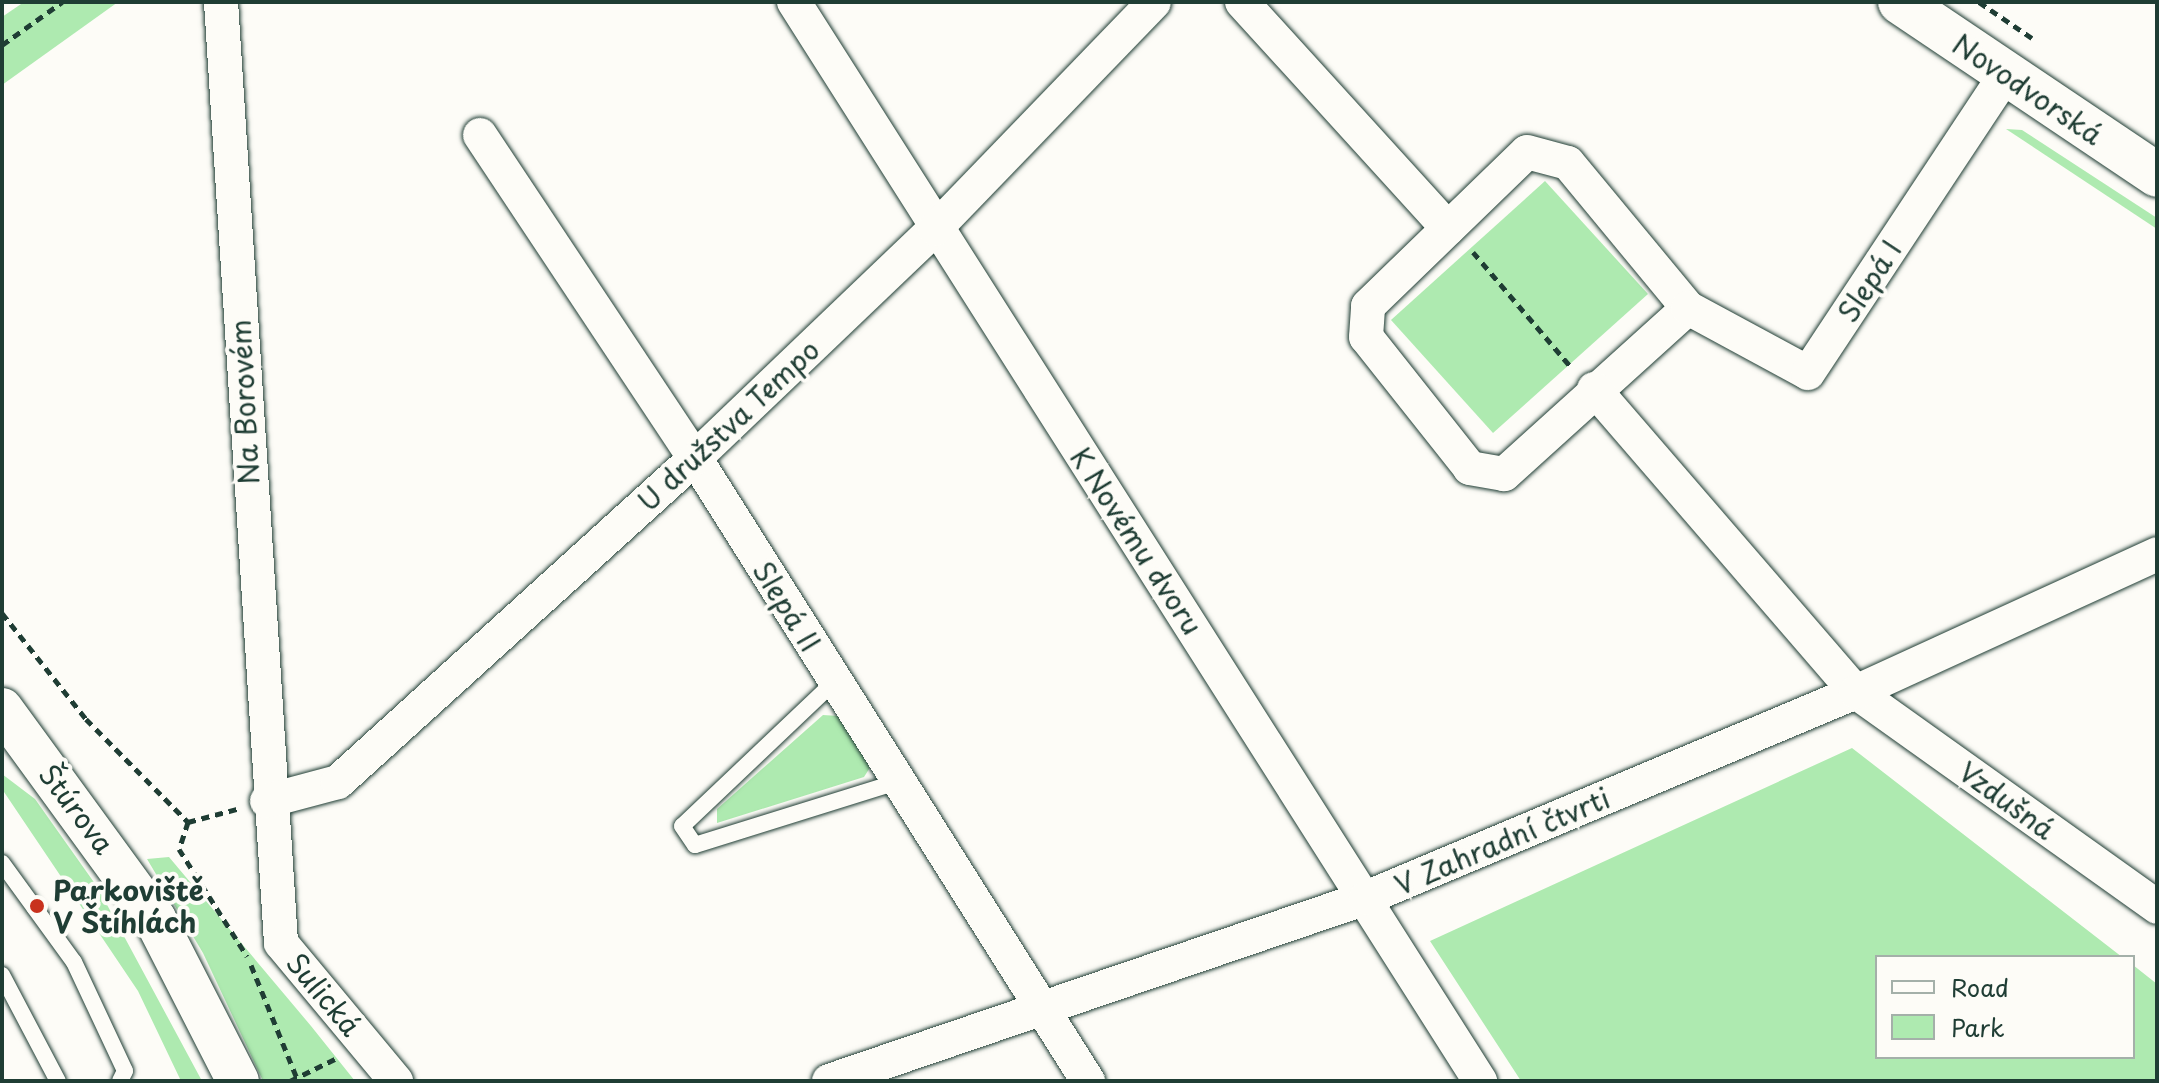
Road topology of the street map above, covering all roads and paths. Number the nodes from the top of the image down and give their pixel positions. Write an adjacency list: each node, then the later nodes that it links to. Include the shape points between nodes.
1 (62, 2): 7 (path)
2 (221, 2): 22 (street, Na Borovém)
3 (794, 2): 12 (street, K Novému dvoru)
4 (1154, 2): 12 (street, U družstva Tempo)
5 (1242, 2): 11 (street)
6 (1900, 2): 8 (main road, Novodvorská)
7 (2, 45)
8 (2005, 75): 10 (main road, Novodvorská); 13 (street, Slepá I, via 1808,373)
9 (480, 135): 15 (street, Slepá II)
10 (2157, 175)
11 (1448, 228): 13 (street, Slepá I, via 1527,152 1568,163); 14 (path); 14 (street, Slepá I, via 1368,306 1366,337 1470,468 1504,474)
12 (935, 229): 15 (street, U družstva Tempo); 25 (street, K Novému dvoru)
13 (1688, 308): 14 (street, Slepá I)
14 (1594, 389): 19 (street)
15 (695, 458): 18 (street, Slepá II); 22 (street, U družstva Tempo, via 338,782)
16 (2157, 554): 19 (street, V Zahradní čtvrti)
17 (2, 613): 23 (path, via 86,719)
18 (834, 682): 21 (street, Slepá II); 21 (lane, via 682,826 695,845)
19 (1856, 692): 25 (street, V Zahradní čtvrti); 26 (street, Vzdušná)
20 (2, 709): 33 (street, Štúrova, via 155,919)
21 (897, 782): 28 (street, Slepá II)
22 (267, 801): 23 (path); 29 (street, Sulická, via 281,943)
23 (188, 822): 30 (path, via 179,849 248,957)
24 (2, 863): 32 (lane, via 74,962 125,1071)
25 (1366, 898): 28 (street, V Zahradní čtvrti); 38 (street, K Novému dvoru)
26 (2157, 907)
27 (2, 975): 31 (lane)
28 (1041, 1010): 36 (street, V Zahradní čtvrti); 37 (street, Slepá II)
29 (365, 1044): 30 (path); 35 (street, Sulická)
30 (297, 1080): 34 (path)
31 (58, 1081)
32 (120, 1081)
33 (238, 1081)
34 (290, 1081)
35 (396, 1081)
36 (829, 1081)
37 (1088, 1081)
38 (1480, 1081)

